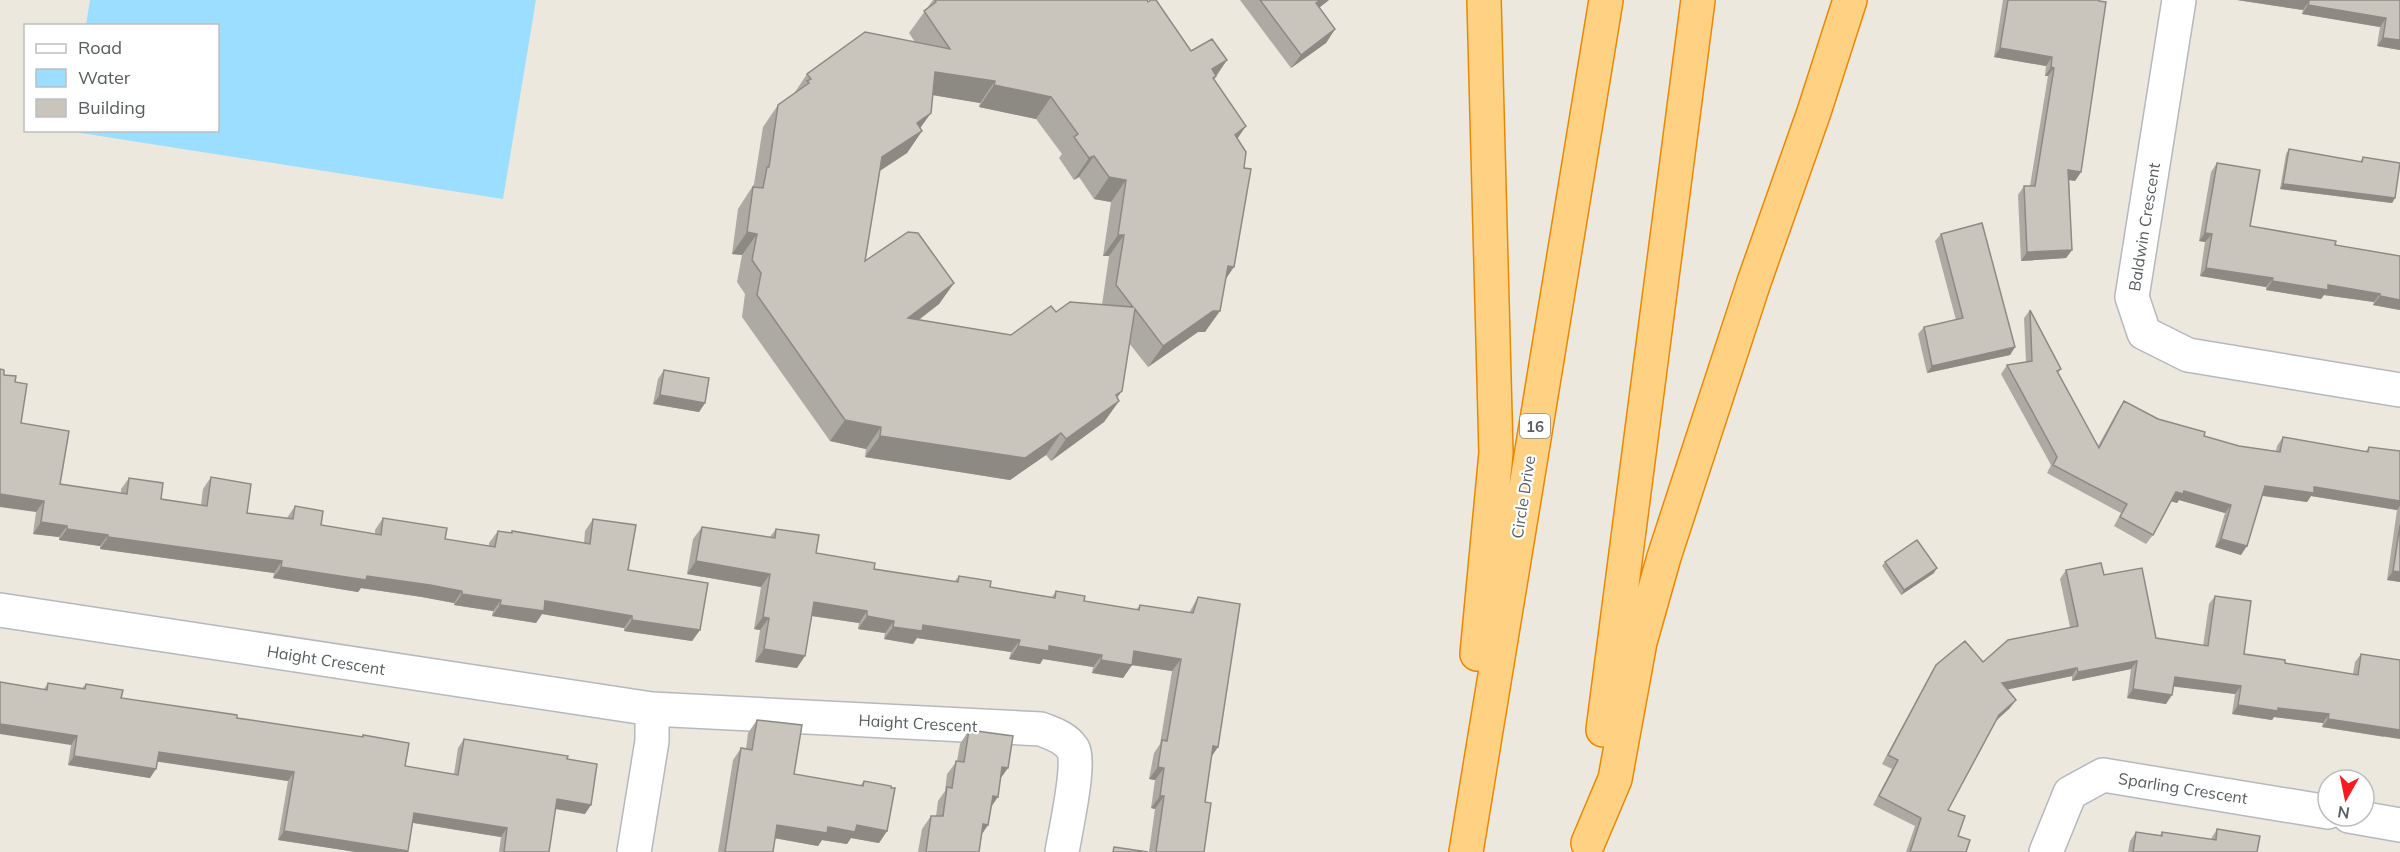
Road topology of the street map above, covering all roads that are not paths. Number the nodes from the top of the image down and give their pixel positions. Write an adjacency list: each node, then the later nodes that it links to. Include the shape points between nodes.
1 (1484, 0): 15 (highway, via 1496,453)
2 (1606, 0): 16 (highway, Circle Drive / 16)
3 (1698, 0): 12 (highway)
4 (1850, 0): 12 (highway, via 1664,557 1640,642 1615,779)
5 (2179, 0): 6 (street, Baldwin Crescent, via 2132,297 2144,333 2188,356)
6 (2400, 390)
7 (0, 610): 8 (street, Haight Crescent)
8 (652, 709): 13 (street, via 652,741); 14 (street, Haight Crescent, via 1041,729 1065,739 1074,751 1075,772)
9 (2316, 810): 17 (street, Sparling Crescent, via 2103,775 2070,793)
10 (2376, 821): 11 (street)
11 (2400, 825)
12 (1587, 847)
13 (634, 852)
14 (1062, 852)
15 (1456, 852)
16 (1466, 852)
17 (2046, 852)

